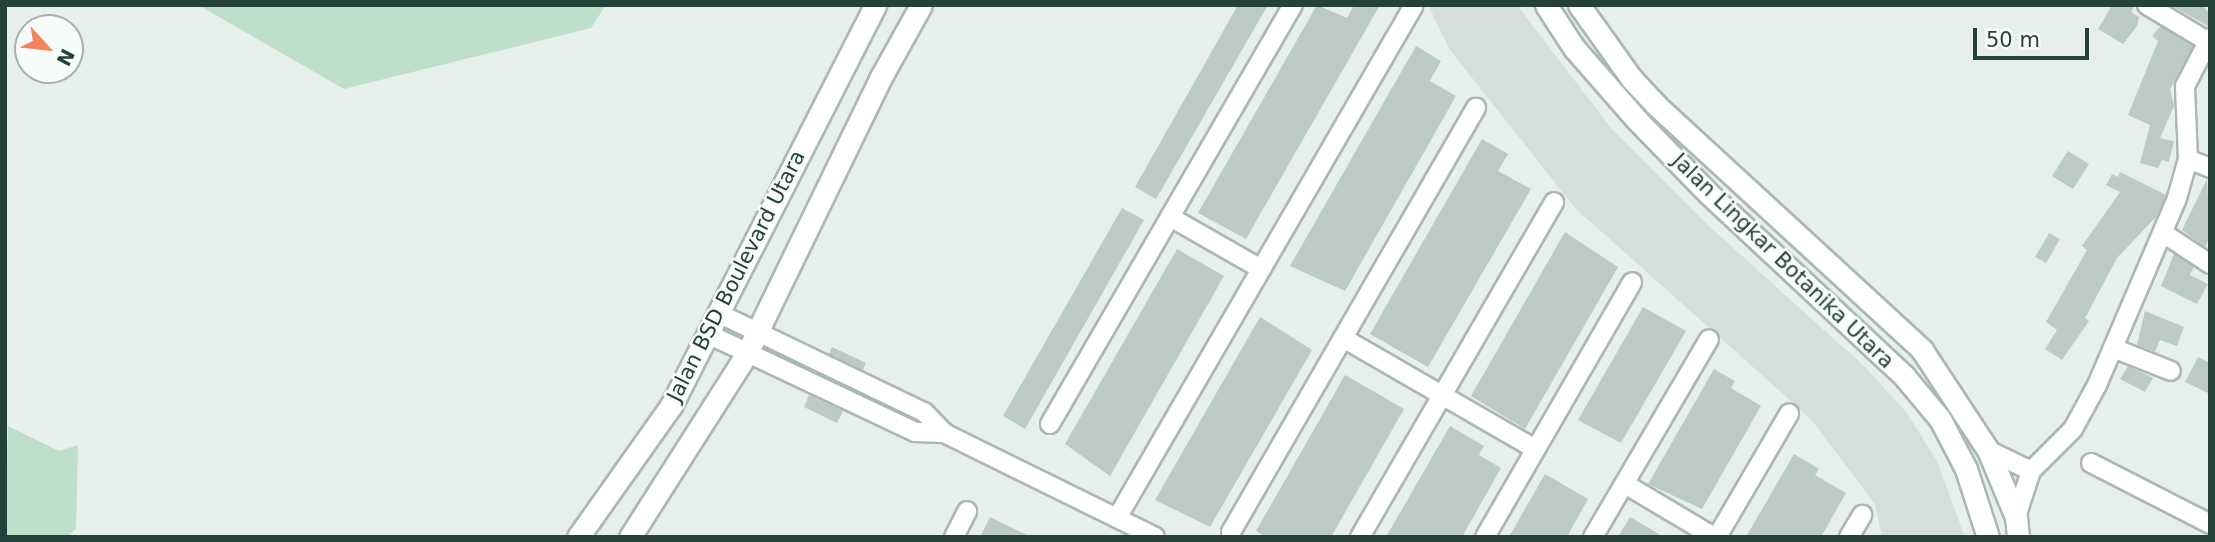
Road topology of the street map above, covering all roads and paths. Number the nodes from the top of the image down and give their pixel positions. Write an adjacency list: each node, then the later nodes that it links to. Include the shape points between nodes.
1 (875, 5): 20 (street, Jalan BSD Boulevard Utara)
2 (921, 5): 21 (street, Jalan BSD Boulevard Utara)
3 (1293, 5): 15 (street)
4 (1546, 5): 12 (street, Jalan Lingkar Botanika Utara, via 1605,85)
5 (1579, 5): 10 (street, Jalan Lingkar Botanika Utara, via 1630,78)
6 (2147, 5): 8 (street)
7 (1413, 7): 18 (street)
8 (2209, 39): 11 (street, via 2185,86)
9 (1476, 108): 23 (street)
10 (1694, 142): 12 (street); 35 (street, Jalan Lingkar Botanika Utara, via 1922,350)
11 (2188, 159): 13 (street); 16 (street, via 2185,179)
12 (1676, 160): 55 (street, Jalan Lingkar Botanika Utara, via 1904,376 1931,408 1966,468)
13 (2210, 168)
14 (1554, 202): 29 (street)
15 (1170, 216): 18 (street); 32 (street)
16 (2163, 233): 17 (street); 25 (street)
17 (2210, 264)
18 (1261, 270): 41 (street)
19 (1632, 282): 34 (street)
20 (720, 314): 21 (street); 22 (street, Jalan BSD Boulevard Utara)
21 (757, 331): 26 (street, Jalan BSD Boulevard Utara); 28 (street)
22 (710, 335): 26 (street); 46 (street, Jalan BSD Boulevard Utara, via 672,404)
23 (1343, 338): 29 (street); 45 (street)
24 (1709, 340): 38 (street)
25 (2113, 348): 27 (street); 37 (street, via 2073,429)
26 (747, 353): 30 (street); 47 (street, Jalan BSD Boulevard Utara)
27 (2171, 371)
28 (884, 392): 30 (street); 33 (street, via 924,412)
29 (1442, 395): 34 (street); 50 (street)
30 (874, 413): 33 (street, via 915,432)
31 (1789, 414): 53 (street)
32 (1050, 424)
33 (944, 433): 41 (street)
34 (1535, 449): 51 (street)
35 (1988, 450): 37 (street); 43 (street, Jalan Lingkar Botanika Utara)
36 (2091, 463): 42 (street)
37 (2031, 471): 43 (street)
38 (1625, 484): 52 (street); 53 (street)
39 (967, 511): 48 (street)
40 (1862, 515): 54 (street)
41 (1116, 518): 49 (street)
42 (2210, 524)
43 (2017, 527)
44 (2210, 530): 56 (street)
45 (1231, 532)
46 (578, 537)
47 (630, 537)
48 (954, 537)
49 (1156, 537)
50 (1360, 537)
51 (1485, 537)
52 (1593, 537)
53 (1715, 537)
54 (1849, 537)
55 (1988, 537)
56 (2207, 537)

